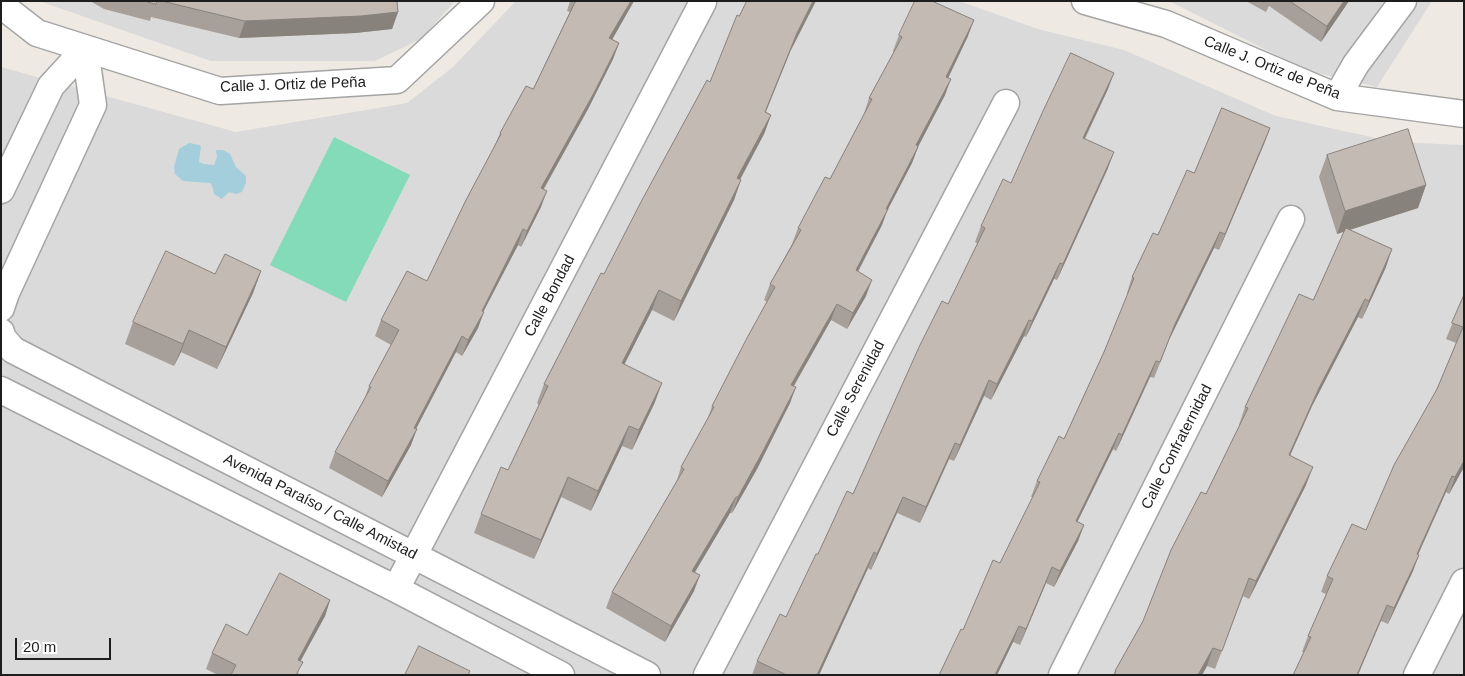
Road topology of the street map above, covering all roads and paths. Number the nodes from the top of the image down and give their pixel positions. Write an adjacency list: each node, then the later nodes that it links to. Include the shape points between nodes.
1 (481, 1): 6 (street, Calle J. Ortiz de Peña, via 397,80 220,91)
2 (1085, 1): 7 (street, Calle J. Ortiz de Peña, via 1166,24)
3 (1403, 1): 7 (street, via 1356,64)
4 (703, 2): 15 (street, Calle Bondad)
5 (1, 5): 6 (street, Calle J. Ortiz de Peña, via 37,33)
6 (85, 49): 10 (street, via 51,86); 12 (street, via 94,105)
7 (1337, 97): 9 (street, Calle J. Ortiz de Peña)
8 (1006, 103): 20 (street, Calle Serenidad)
9 (1464, 114)
10 (1, 190)
11 (1291, 218): 21 (street, Calle Confraternidad)
12 (1, 308)
13 (1, 332): 15 (street, Avenida Paraíso / Calle Amistad, via 12,350)
14 (1, 390): 17 (street)
15 (414, 555): 17 (street, Calle Bondad); 19 (street, Avenida Paraíso / Calle Amistad)
16 (1464, 582): 22 (street)
17 (396, 589): 18 (street)
18 (561, 675)
19 (647, 675)
20 (707, 675)
21 (1062, 675)
22 (1417, 675)

